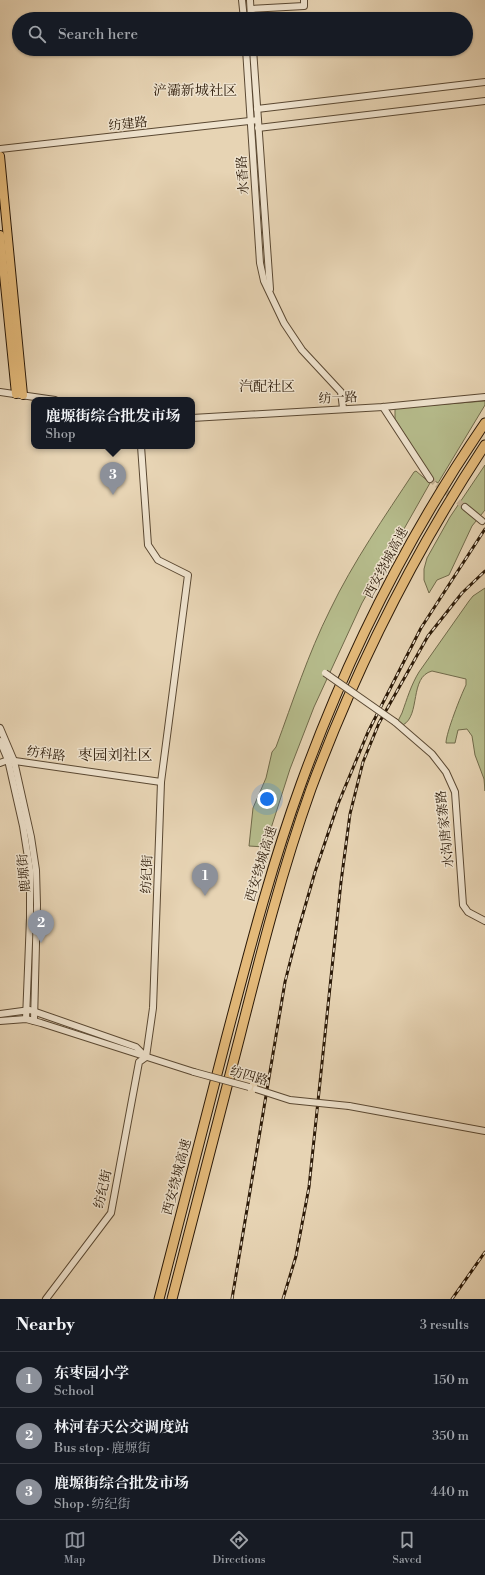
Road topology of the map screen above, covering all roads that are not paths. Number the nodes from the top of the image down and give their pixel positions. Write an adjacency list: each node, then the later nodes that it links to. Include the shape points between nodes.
1 (242, 0): 5 (street)
2 (250, 0): 4 (street)
3 (304, 0): 4 (street, via 304,6)
4 (251, 9)
5 (243, 12)
6 (246, 56): 12 (street, 水香路)
7 (253, 56): 10 (street, 水香路)
8 (485, 82): 10 (street)
9 (485, 101): 13 (street)
10 (257, 109): 11 (street, 水香路)
11 (258, 120): 12 (street, 纺建路); 13 (street, 水香路)
12 (251, 121): 14 (street, 纺建路); 17 (street, 水香路, via 260,268)
13 (258, 128): 17 (street, 水香路, via 268,275)
14 (0, 149)
15 (0, 156): 19 (main road)
16 (0, 235): 19 (main road)
17 (272, 297): 23 (street, 水香路, via 284,323 298,344 341,392)
18 (0, 392): 19 (street)
19 (19, 394): 20 (street)
20 (37, 397)
21 (485, 397): 22 (street, 纺一路)
22 (383, 407): 23 (street, 纺一路); 29 (street)
23 (344, 408): 24 (street, 纺一路)
24 (195, 418)
25 (485, 423): 49 (highway, 西安绕城高速, via 431,507 386,590 333,702 301,783 281,840 250,950)
26 (485, 445): 30 (highway, 西安绕城高速)
27 (141, 449): 38 (street, 纺纪街, via 148,545 158,560 188,575)
28 (485, 454): 30 (highway)
29 (430, 479)
30 (452, 496): 50 (highway, 西安绕城高速, via 375,639 311,790 257,968)
31 (465, 507): 32 (street)
32 (482, 521)
33 (325, 674): 39 (street, 水沟唐家寨路, bridge, via 395,722 432,754 446,772 455,792 463,905 468,912)
34 (0, 728): 36 (street, 鹿塬街)
35 (0, 741): 36 (street, 鹿塬街)
36 (11, 760): 37 (street, 纺科路); 38 (street, 纺科路); 40 (street, 鹿塬街, via 31,875); 41 (street, 鹿塬街, via 36,870)
37 (0, 763)
38 (161, 782): 46 (street, 纺纪街, via 153,1008)
39 (485, 921)
40 (26, 1010): 41 (street, 纺四路); 42 (street, 纺四路); 43 (street, 鹿塬街)
41 (34, 1011): 45 (street, 鹿塬街); 46 (street, 纺四路, via 136,1047)
42 (0, 1014)
43 (26, 1019): 44 (street, 纺四路); 45 (street, 纺四路)
44 (0, 1021)
45 (34, 1021): 46 (street, 纺四路)
46 (146, 1057): 47 (street, 纺四路, bridge, via 290,1100 349,1106); 48 (street, 纺纪街, via 139,1062 111,1213)
47 (485, 1131)
48 (46, 1299)
49 (159, 1299)
50 (172, 1299)

